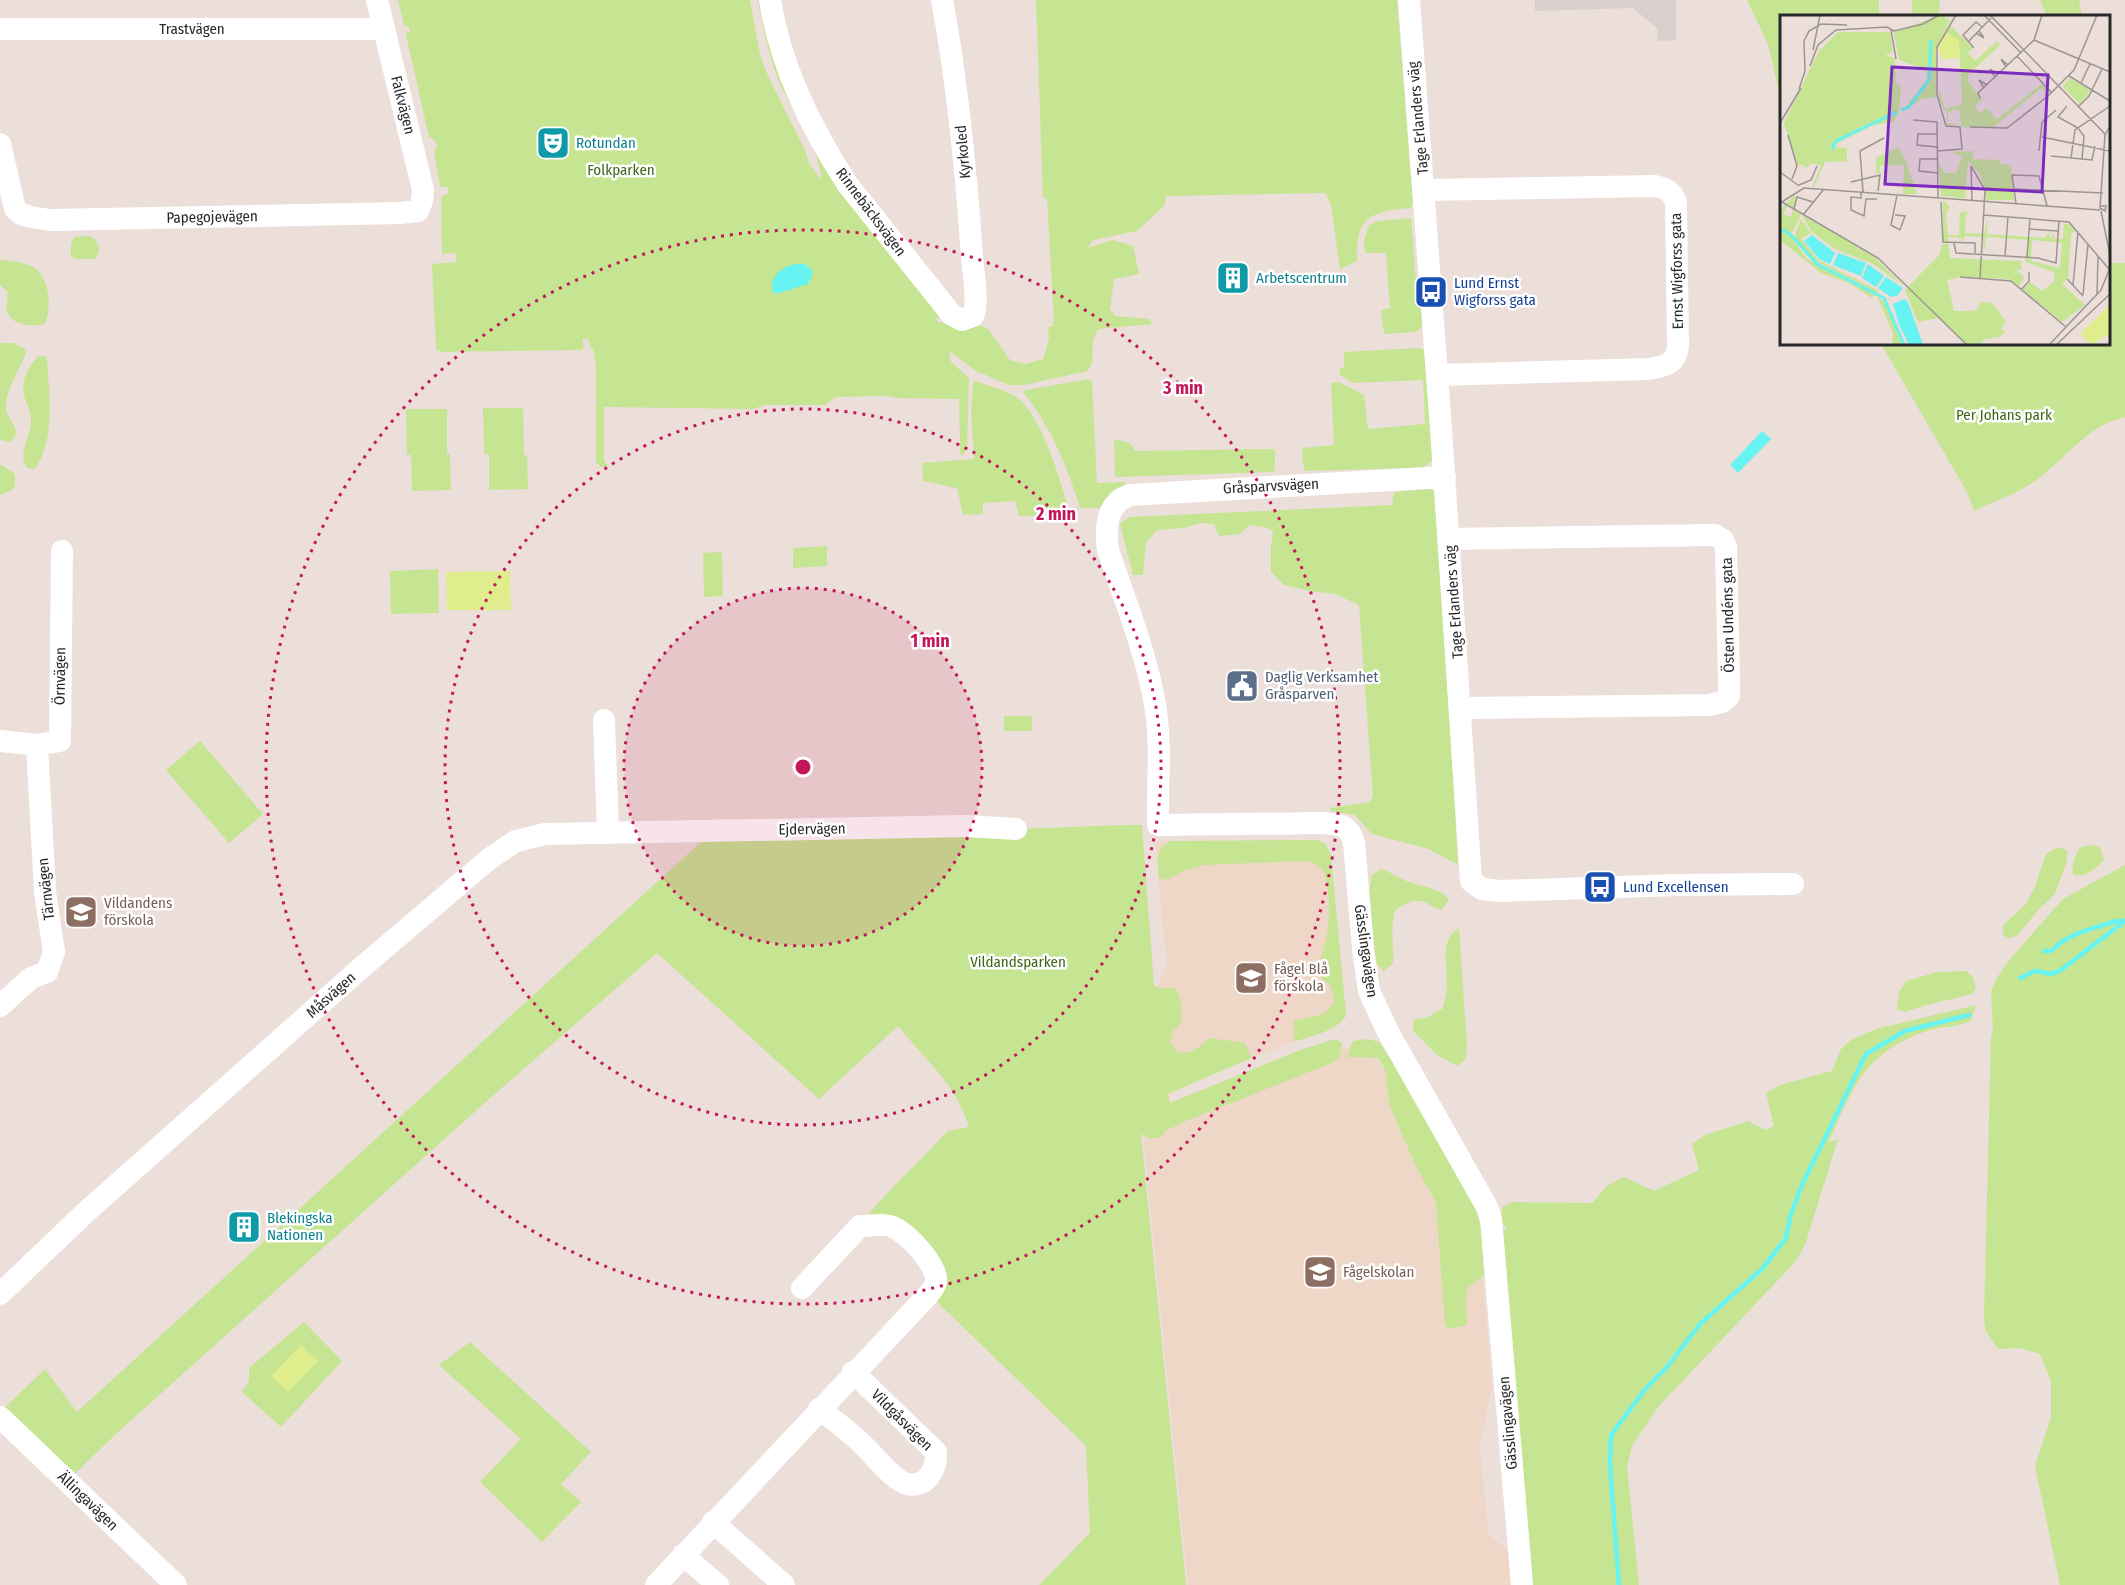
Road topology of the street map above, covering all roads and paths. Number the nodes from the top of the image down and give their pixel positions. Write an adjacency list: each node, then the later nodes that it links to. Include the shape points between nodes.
1 (377, 0): 6 (street, Falkvägen)
2 (770, 0): 10 (street, Rinnebäcksvägen, via 776,33 798,91 848,185 952,315 969,319)
3 (942, 0): 10 (street, Kyrkoled, via 957,93)
4 (1409, 0): 8 (street, Tage Erlanders väg)
5 (0, 29): 6 (street, Trastvägen)
6 (384, 29): 9 (street, Falkvägen, via 423,190)
7 (0, 144): 9 (street, Papegojevägen, via 15,209 50,220)
8 (1424, 190): 11 (street, Tage Erlanders väg); 11 (street, Ernst Wigforss gata, via 1655,186 1671,192 1676,204 1678,345 1669,364 1648,369)
9 (418, 211)
10 (975, 304)
11 (1437, 375): 12 (street, Tage Erlanders väg)
12 (1445, 477): 13 (street, Gråsparvsvägen, via 1141,493 1123,497); 14 (street, Tage Erlanders väg)
13 (1108, 518): 35 (street, Gässlingavägen, via 1108,550 1155,705 1158,825 1323,824 1342,825 1351,833 1369,991 1491,1219)
14 (1449, 539): 16 (street, Tage Erlanders väg); 16 (street, Östen Undéns gata, via 1715,535 1726,547 1729,696 1722,702)
15 (62, 551): 19 (street, Örnvägen, via 60,741)
16 (1461, 708): 22 (street, Tage Erlanders väg, via 1470,872 1477,887 1500,891)
17 (604, 720): 21 (street)
18 (0, 741): 19 (street)
19 (37, 745): 23 (street, Tärnvägen, via 45,892 54,952 47,972 31,978)
20 (1016, 829): 21 (street, Ejdervägen, via 968,826)
21 (608, 832): 25 (street, Måsvägen, via 545,834 516,841 489,859 86,1212)
22 (1792, 884)
23 (0, 1006)
24 (802, 1288): 26 (street, via 860,1226 892,1226 917,1247 933,1268 936,1282 929,1294)
25 (0, 1294)
26 (853, 1372): 27 (street); 27 (street, Vildgåsvägen, via 936,1452 927,1480 906,1484 898,1479)
27 (819, 1409): 29 (street)
28 (0, 1417): 31 (street, Ällingavägen)
29 (714, 1522): 30 (street); 34 (street)
30 (684, 1555): 32 (street); 33 (street)
31 (176, 1585)
32 (656, 1585)
33 (718, 1585)
34 (784, 1585)
35 (1522, 1585)

